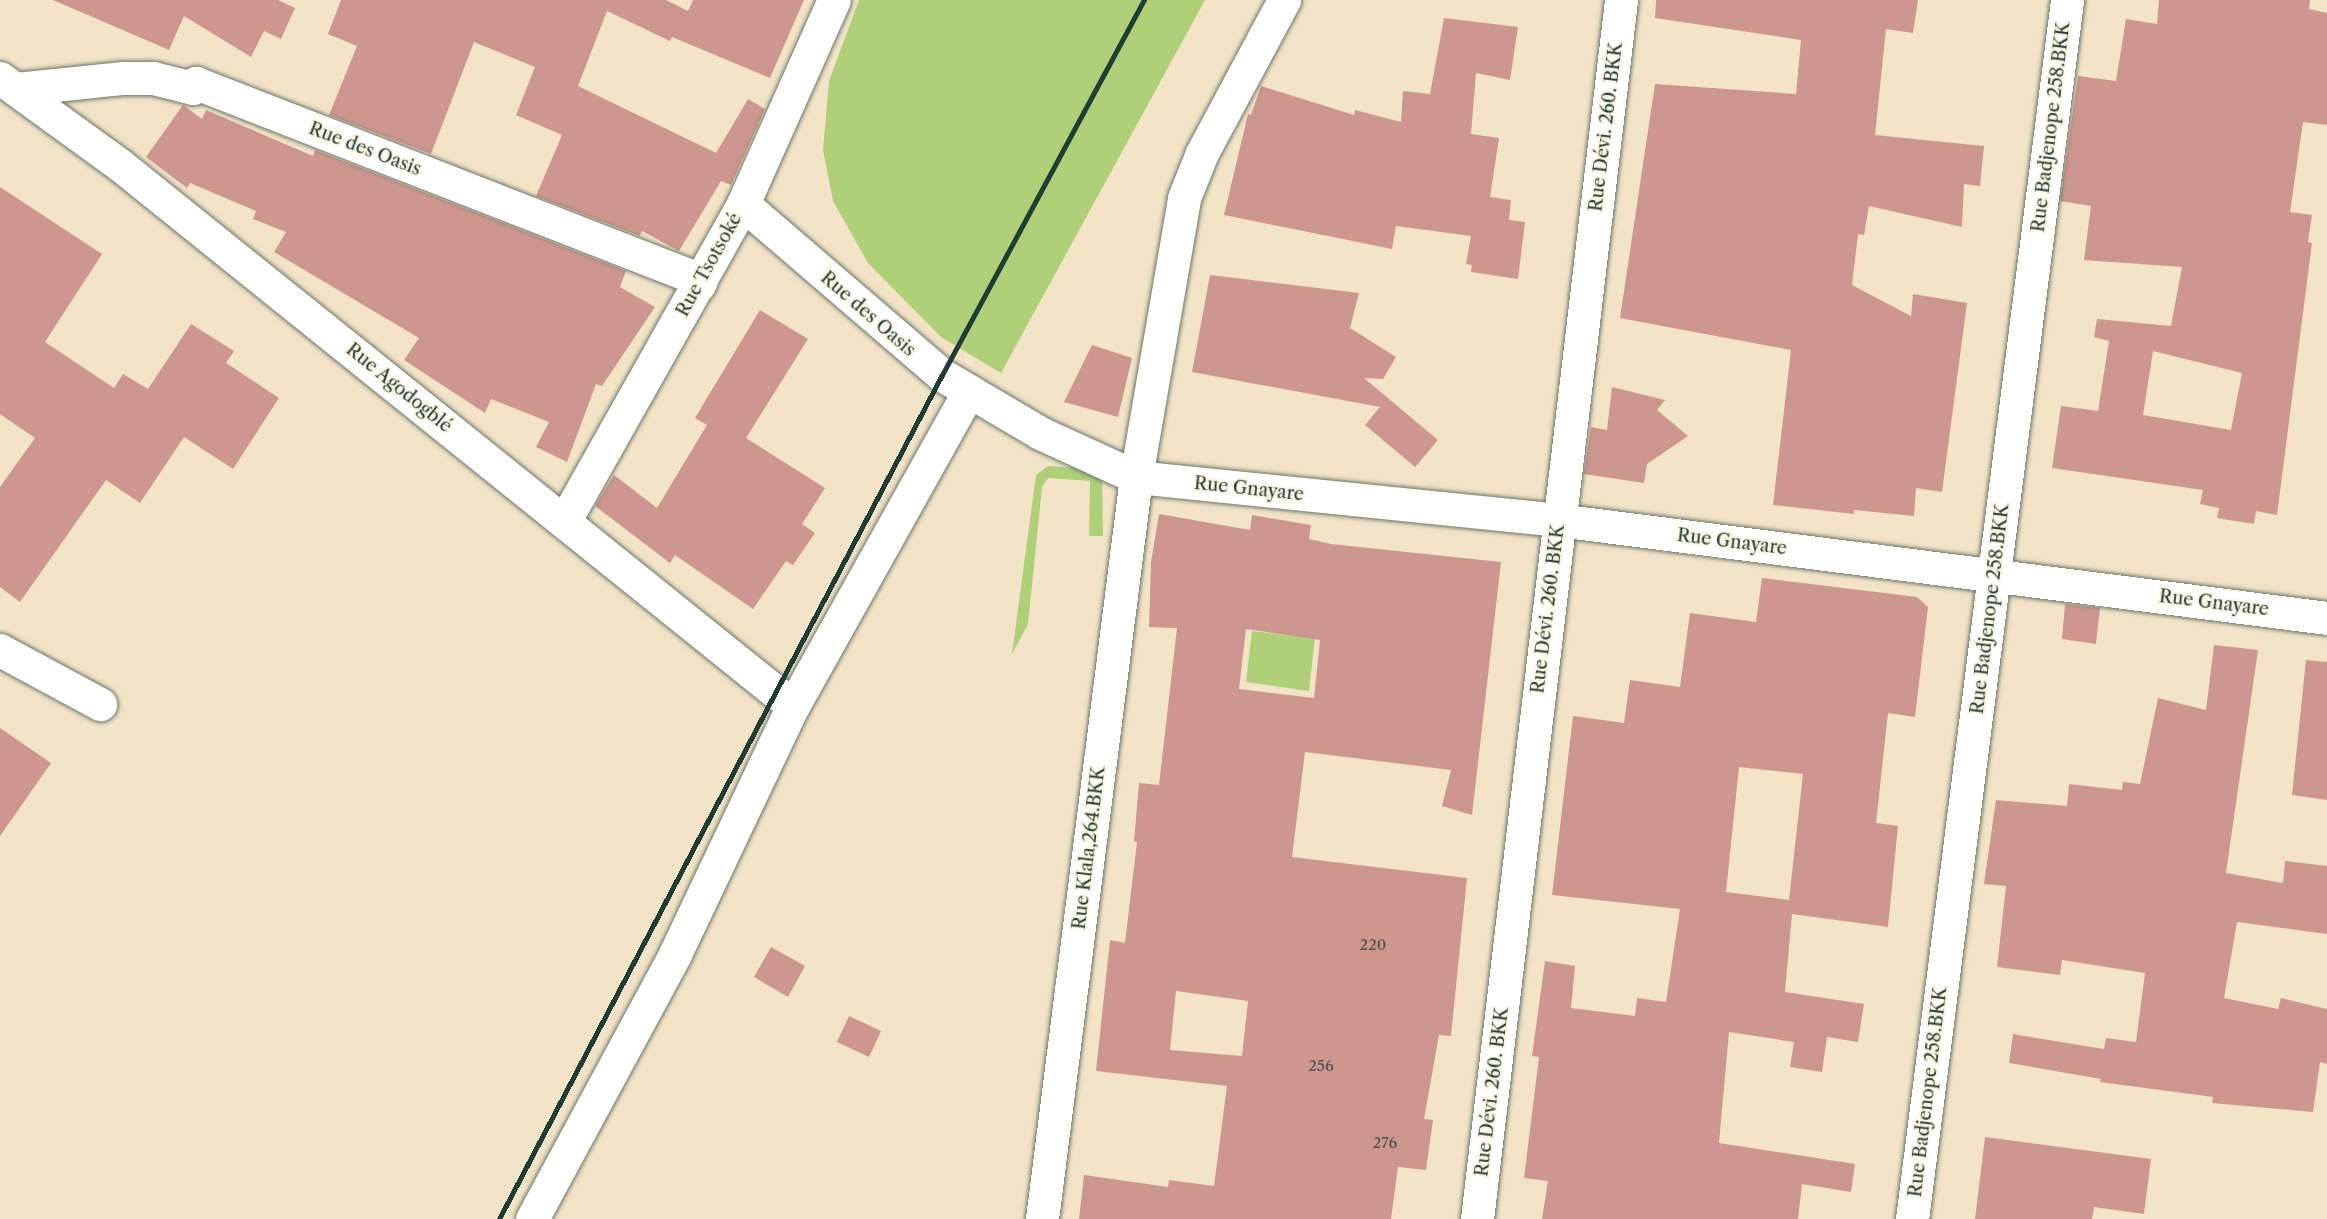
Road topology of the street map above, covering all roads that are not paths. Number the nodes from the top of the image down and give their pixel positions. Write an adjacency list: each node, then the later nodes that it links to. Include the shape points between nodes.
1 (834, 0): 6 (street, Rue Tsotsoké)
2 (1284, 0): 10 (street, Rue Klala,264.BKK, via 1202,153 1184,198)
3 (1621, 0): 12 (street, Rue Dévi. 260. BKK)
4 (2067, 0): 13 (street, Rue Badjenope 258.BKK)
5 (8, 84): 7 (street, Rue des Oasis, via 123,78 153,78 193,88 195,83 701,280); 11 (street, Rue Agodogblé, via 120,165)
6 (743, 204): 7 (street, Rue Tsotsoké); 8 (street, Rue des Oasis, via 902,345)
7 (699, 285): 11 (street, Rue Tsotsoké)
8 (969, 391): 9 (street, Rue des Oasis); 17 (street)
9 (1040, 433): 10 (street, Rue Gnayare)
10 (1136, 477): 12 (street, Rue Gnayare); 19 (street, Rue Klala,264.BKK)
11 (565, 520): 17 (street, Rue Agodogblé)
12 (1558, 520): 13 (street, Rue Gnayare); 20 (street, Rue Dévi. 260. BKK)
13 (1994, 574): 14 (street, Rue Gnayare); 21 (street, Rue Badjenope 258.BKK)
14 (2327, 618)
15 (0, 650): 16 (street)
16 (100, 704)
17 (793, 706): 18 (street, via 675,954)
18 (532, 1219)
19 (1042, 1219)
20 (1477, 1219)
21 (1912, 1219)

